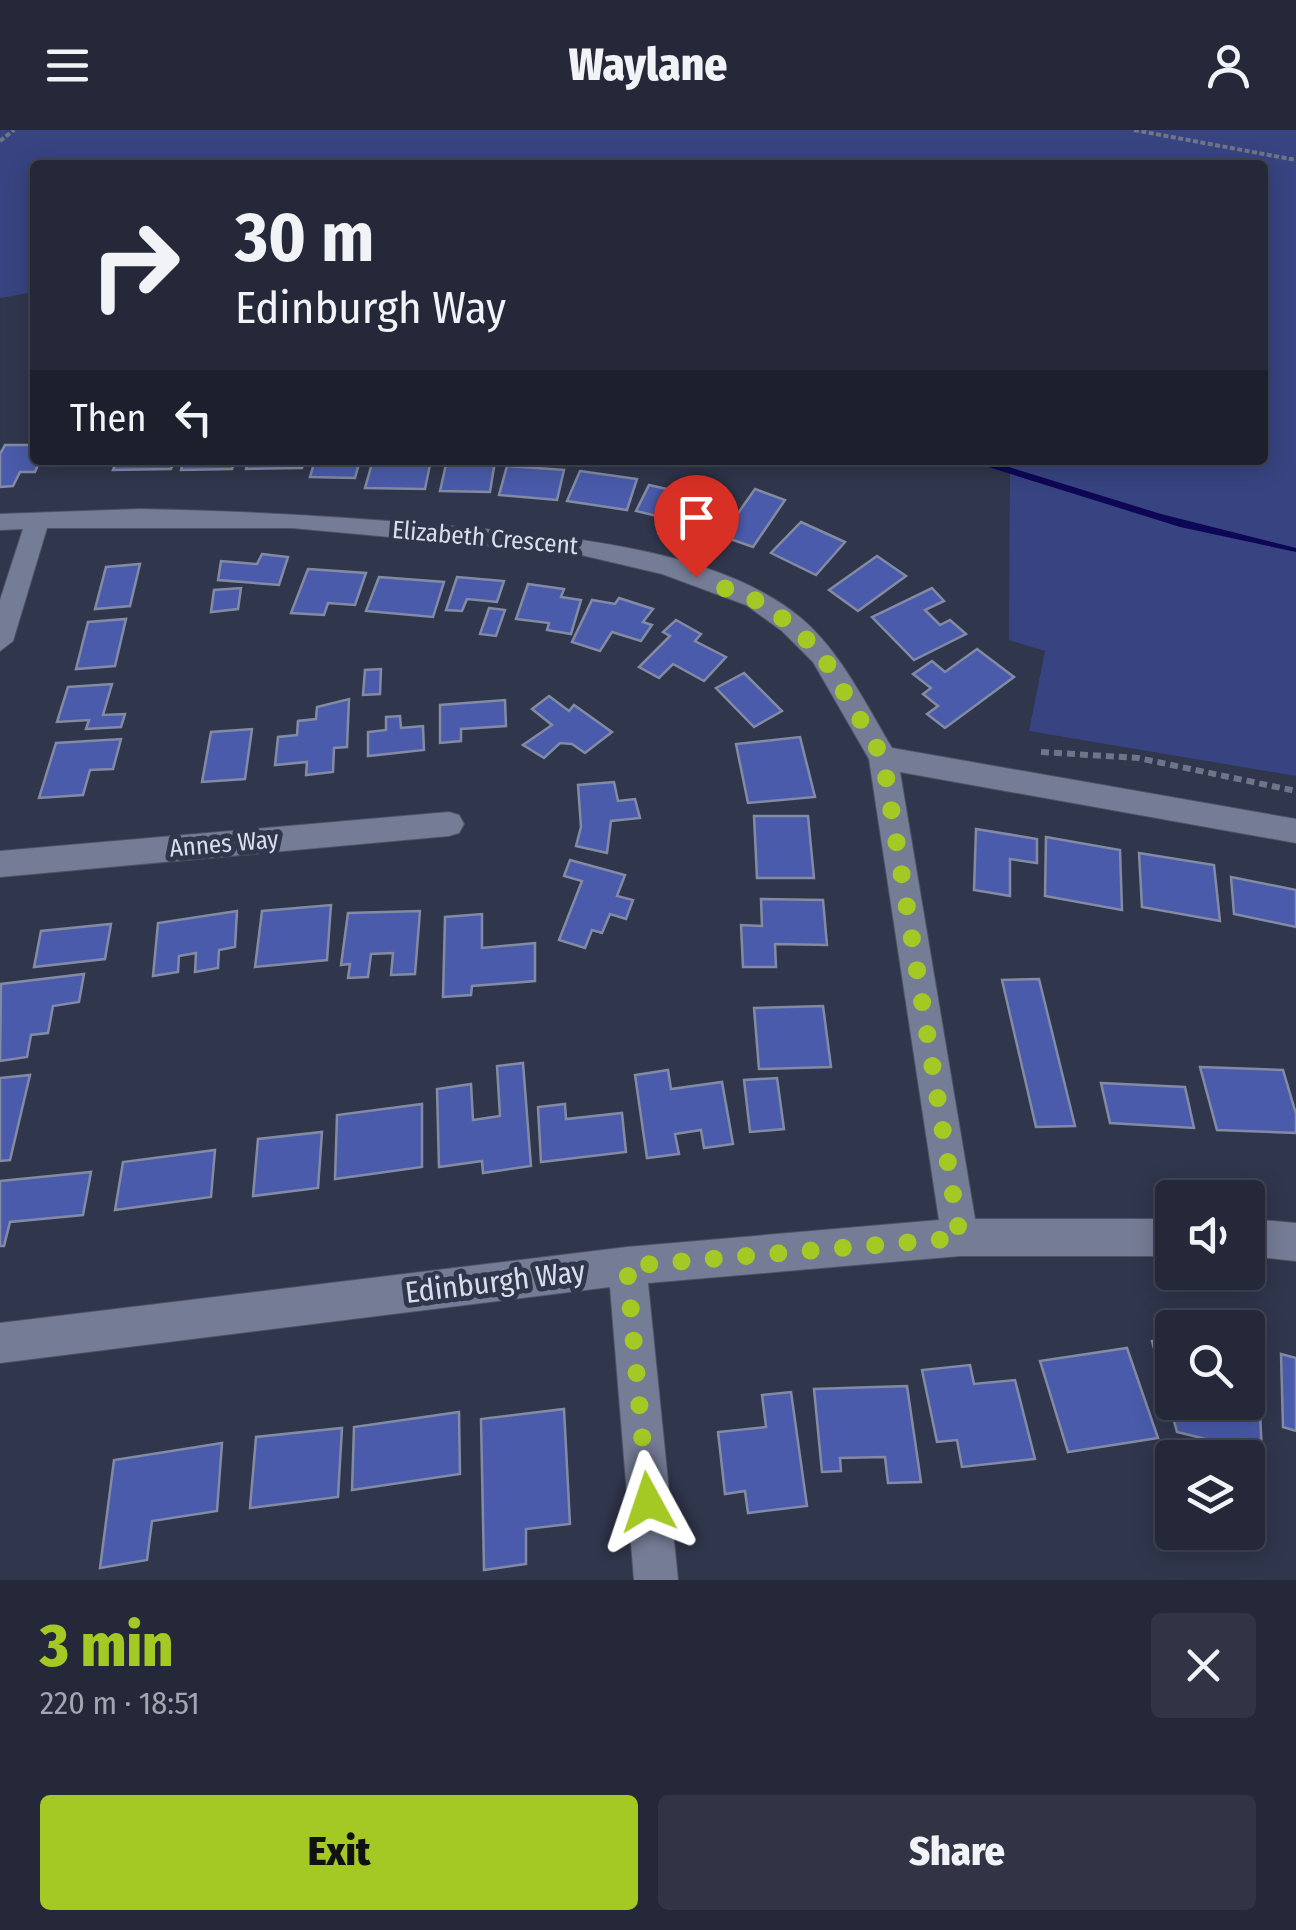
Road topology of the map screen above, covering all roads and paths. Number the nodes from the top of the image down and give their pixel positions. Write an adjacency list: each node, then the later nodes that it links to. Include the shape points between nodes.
1 (14, 130): 3 (path)
2 (1134, 130): 4 (path)
3 (0, 141)
4 (1296, 160)
5 (38, 519): 6 (street, Elizabeth Crescent); 7 (street); 8 (street, Elizabeth Crescent, via 292,520 621,552 755,600 791,624 822,655)
6 (0, 522)
7 (0, 642)
8 (883, 758): 9 (street); 14 (street, Elizabeth Crescent)
9 (1009, 780): 10 (path, via 1010,761 1076,752 1152,758 1186,771); 12 (street)
10 (1296, 791)
11 (449, 824): 13 (street, Annes Way)
12 (1296, 831)
13 (0, 864)
14 (960, 1238): 15 (street, Edinburgh Way); 18 (street, Edinburgh Way)
15 (1155, 1238)
16 (1265, 1239): 17 (street)
17 (1296, 1242)
18 (627, 1266): 19 (street, Edinburgh Way); 20 (street)
19 (0, 1343)
20 (656, 1580)

